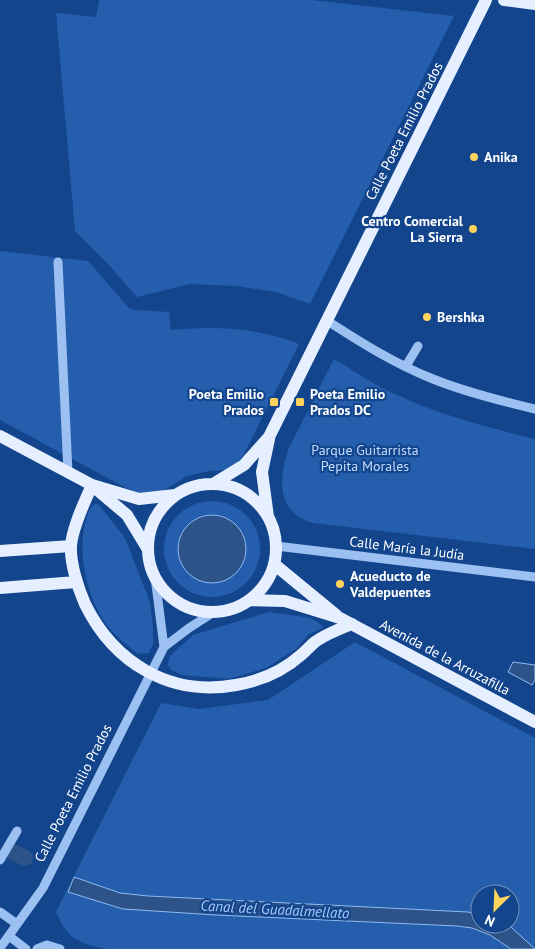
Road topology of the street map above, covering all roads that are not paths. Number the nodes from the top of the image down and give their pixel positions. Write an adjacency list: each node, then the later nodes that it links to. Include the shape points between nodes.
1 (486, 0): 5 (main road, Calle Poeta Emilio Prados)
2 (504, 0): 3 (main road)
3 (535, 4)
4 (58, 262): 11 (street)
5 (326, 320): 7 (street, via 366,346); 10 (main road, Calle Poeta Emilio Prados)
6 (418, 346): 7 (street)
7 (406, 366): 8 (street, via 432,379)
8 (535, 409)
9 (0, 436): 11 (main road)
10 (269, 437): 12 (main road, Calle Poeta Emilio Prados, via 244,465); 15 (main road, Calle Poeta Emilio Prados, via 262,472)
11 (68, 472): 13 (main road)
12 (213, 484): 14 (main road, via 193,487); 15 (main road, via 235,489 254,500)
13 (92, 485): 14 (main road, via 139,499); 16 (main road); 18 (main road, via 127,515)
14 (175, 496): 18 (main road, via 160,510 151,528)
15 (268, 518): 17 (main road)
16 (71, 546): 19 (main road); 23 (main road)
17 (276, 546): 20 (main road); 22 (street, Calle María la Judía)
18 (148, 548): 21 (main road, via 149,563)
19 (0, 551)
20 (274, 564): 25 (main road, via 266,582); 27 (main road, Avenida de la Arruzafilla)
21 (155, 577): 26 (main road, via 165,592 179,603 196,610); 28 (street)
22 (535, 577)
23 (76, 582): 24 (main road); 29 (main road, via 103,634 128,659)
24 (0, 588)
25 (249, 600): 26 (main road, via 232,609); 27 (main road, Avenida de la Arruzafilla, via 285,601)
26 (214, 612): 28 (street)
27 (346, 621): 29 (main road, via 287,665 246,683 202,687); 30 (main road, Avenida de la Arruzafilla)
28 (164, 647): 29 (street, Calle Poeta Emilio Prados)
29 (150, 674): 34 (street, Calle Poeta Emilio Prados, via 43,888)
30 (535, 722)
31 (17, 831): 32 (street)
32 (0, 860)
33 (0, 912): 34 (street)
34 (18, 924): 35 (street, Calle Poeta Emilio Prados)
35 (9, 936): 36 (street, Calle Poeta Emilio Prados); 37 (street)
36 (0, 948)
37 (26, 949)
38 (37, 949): 39 (street, via 48,945)
39 (60, 949)

